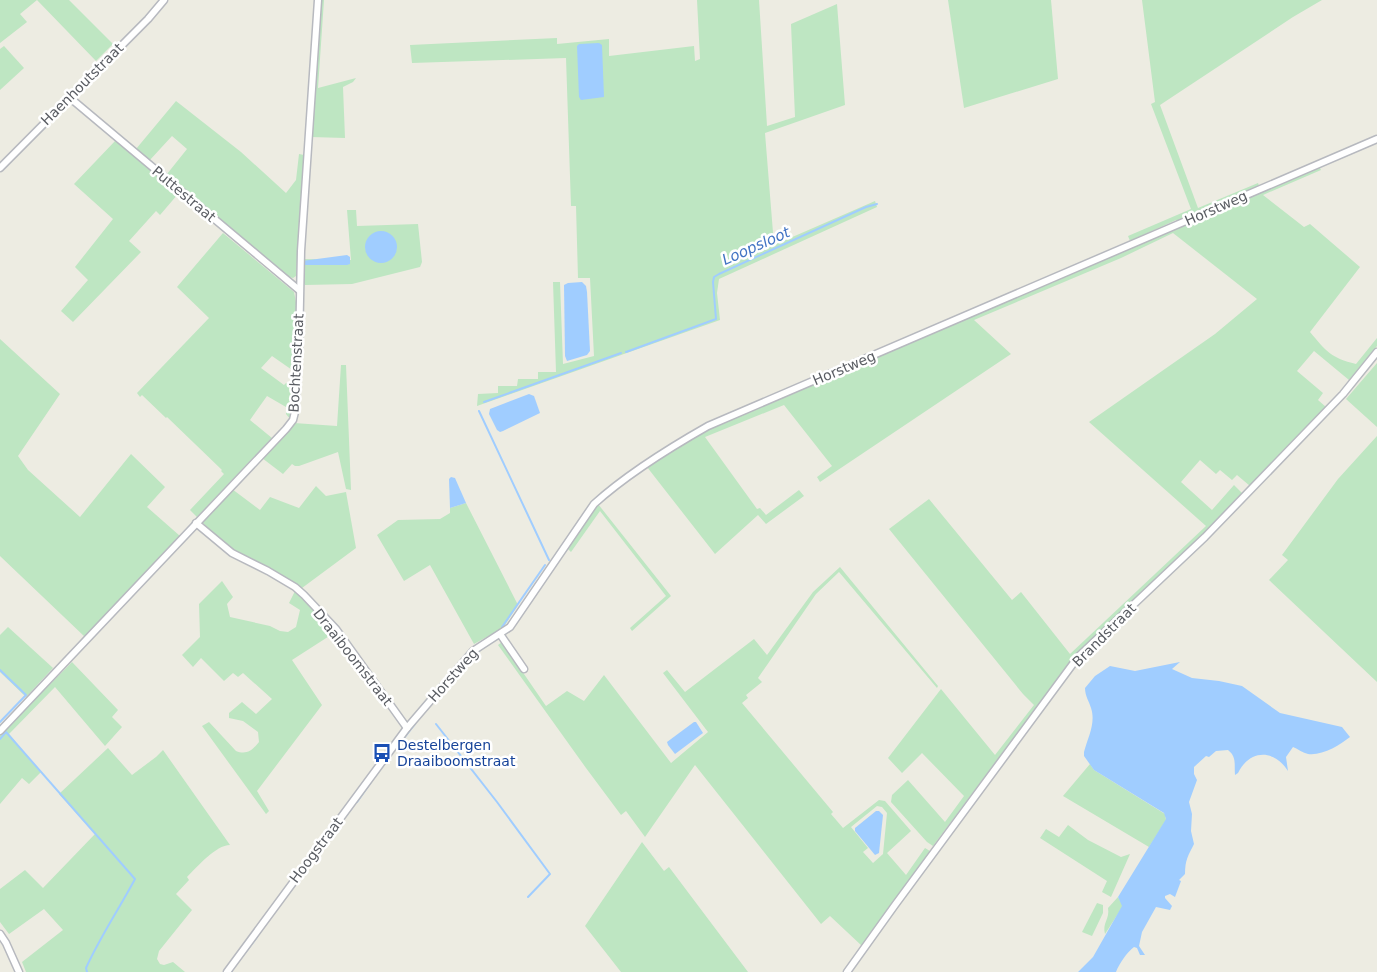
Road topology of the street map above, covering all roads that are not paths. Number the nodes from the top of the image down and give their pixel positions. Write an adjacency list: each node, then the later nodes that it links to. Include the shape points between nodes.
1 (164, 0): 3 (street, Haenhoutstraat)
2 (318, 0): 6 (street, Bochtenstraat)
3 (69, 97): 5 (street, Haenhoutstraat); 6 (street, Puttestraat)
4 (1377, 139): 9 (street, Horstweg, via 716,422 680,442 594,504 510,626)
5 (0, 168)
6 (299, 290): 8 (street, Bochtenstraat, via 299,348 293,420)
7 (1377, 352): 16 (street, Brandstraat, via 1343,394 1212,530 1078,657)
8 (196, 523): 11 (street, Draaiboomstraat, via 232,553 304,594 336,629); 12 (street, Bochtenstraat)
9 (500, 634): 10 (street); 11 (street, Horstweg, via 473,651)
10 (524, 669)
11 (407, 728): 15 (street, Hoogstraat)
12 (0, 731)
13 (0, 934): 14 (street)
14 (19, 972)
15 (227, 972)
16 (847, 972)

